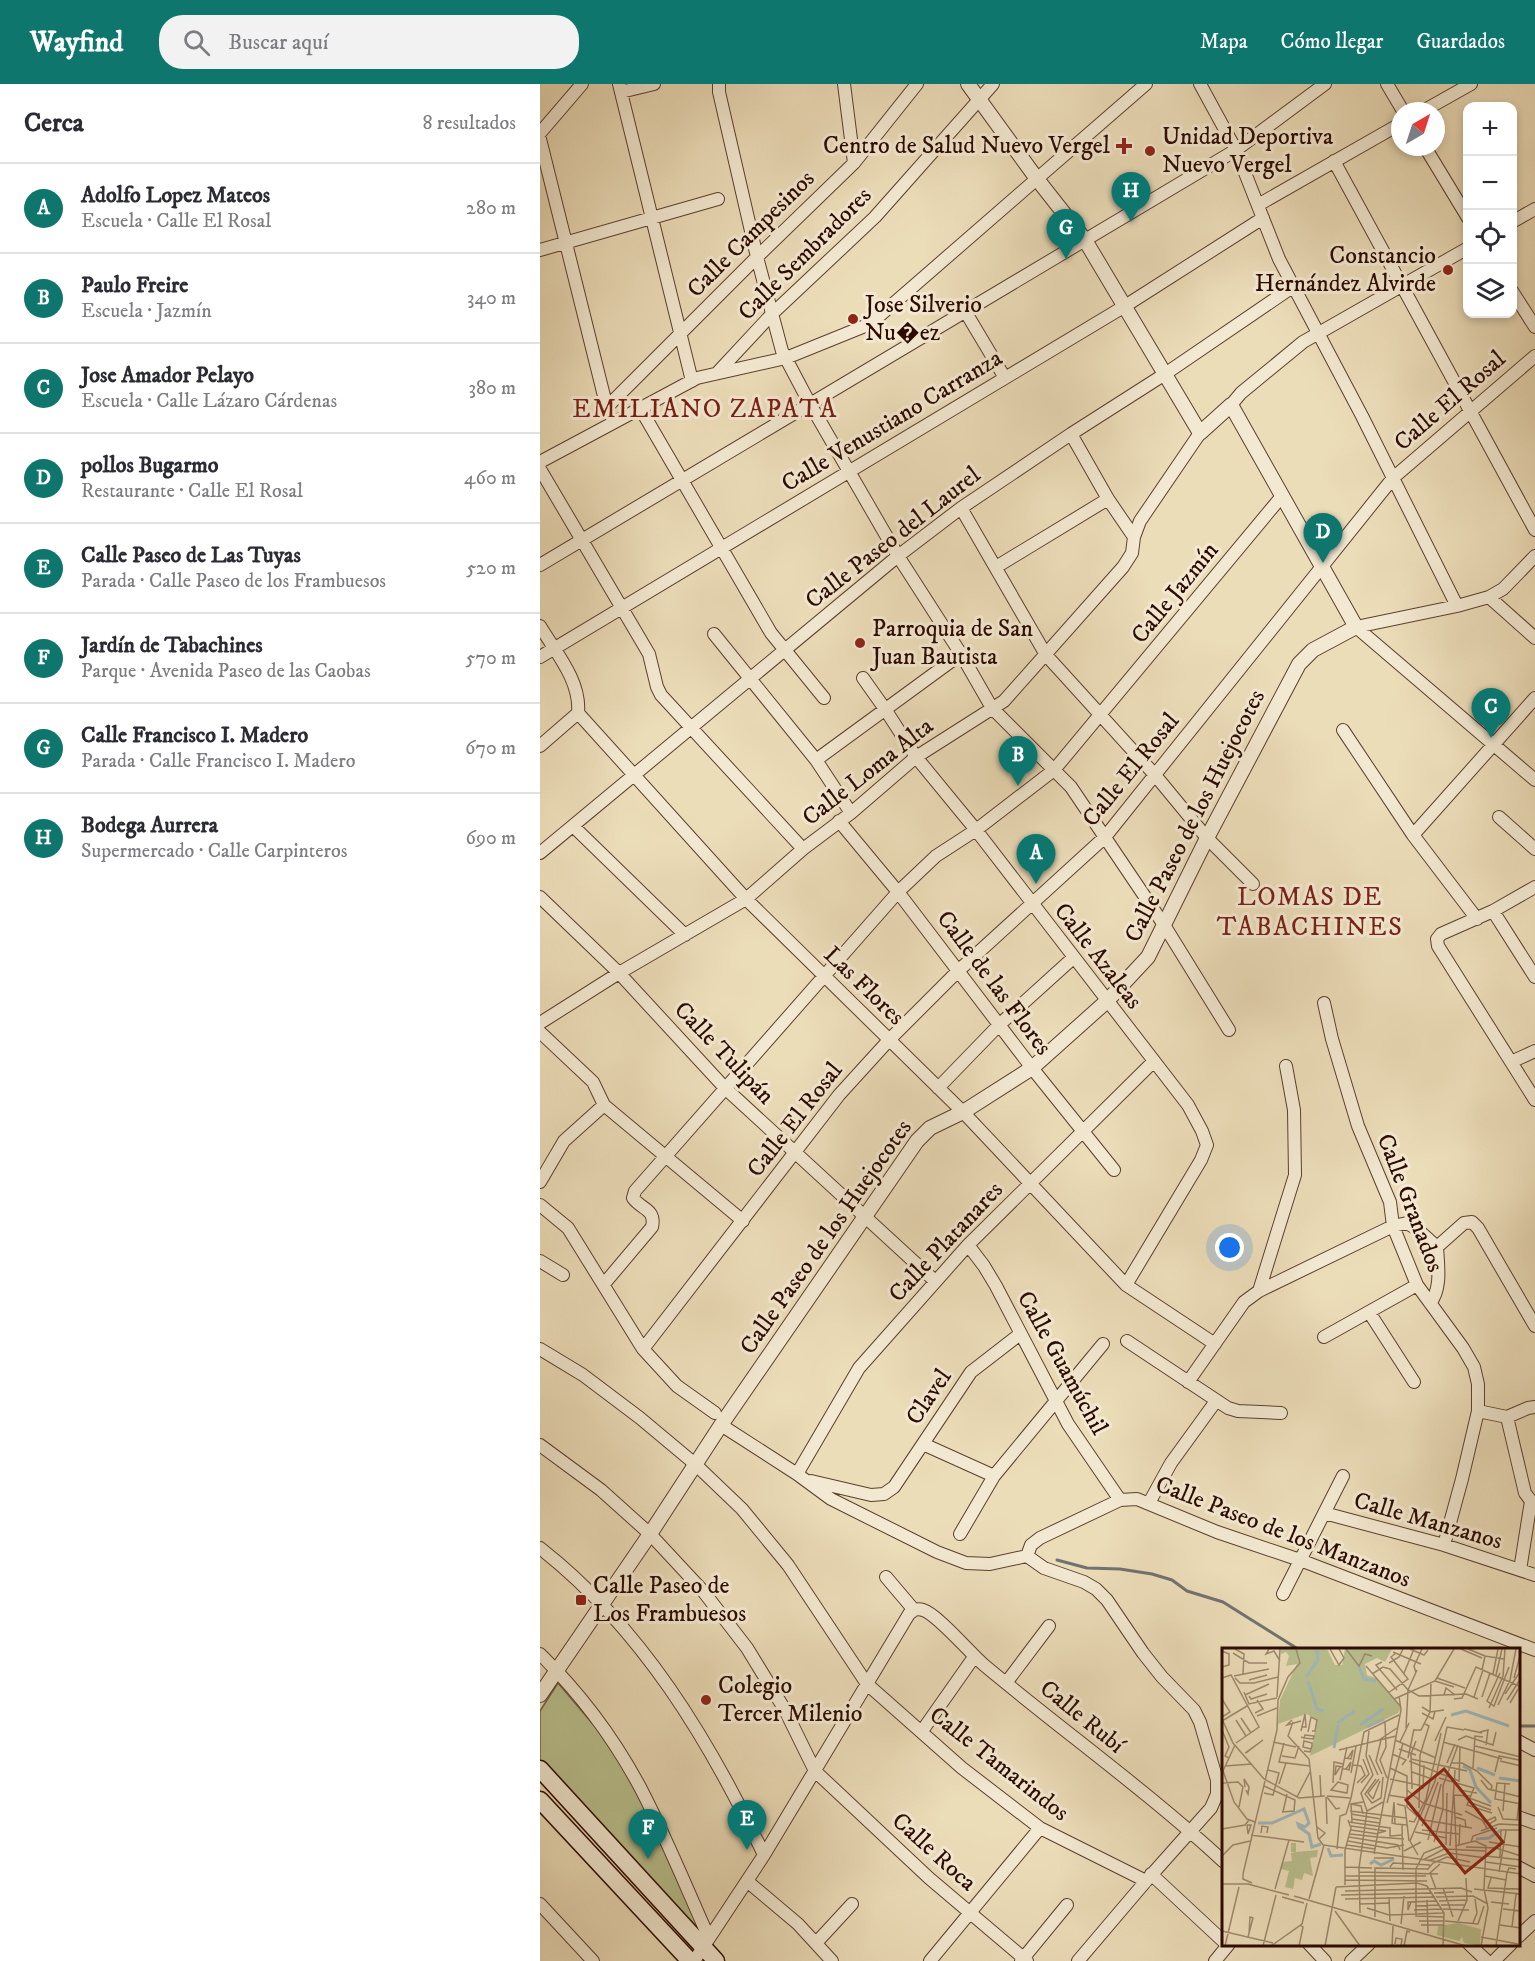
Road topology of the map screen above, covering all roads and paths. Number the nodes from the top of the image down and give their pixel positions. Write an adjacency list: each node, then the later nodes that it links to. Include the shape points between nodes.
1 (582, 84): 18 (street)
2 (654, 84): 13 (street)
3 (719, 84): 38 (street)
4 (844, 84): 25 (street)
5 (916, 84): 25 (street, Calle Campesinos)
6 (968, 84): 14 (street)
7 (993, 84): 14 (street, Calle Sembradores)
8 (1146, 84): 26 (street)
9 (1200, 84): 22 (street)
10 (1325, 84): 22 (street)
11 (1387, 84): 15 (street)
12 (1471, 84): 16 (street)
13 (620, 88): 31 (street)
14 (980, 99): 26 (street); 44 (street, Calle Sembradores, via 875,218)
15 (1398, 102)
16 (1439, 102)
17 (540, 113): 18 (street)
18 (549, 123): 20 (street)
19 (1391, 129): 24 (street)
20 (540, 133)
21 (540, 140): 35 (street)
22 (1236, 150): 28 (street); 34 (street)
23 (1430, 156): 30 (street)
24 (1334, 161): 28 (street); 39 (street)
25 (854, 163): 38 (street, Calle Campesinos)
26 (1037, 179): 34 (street); 49 (street, via 870,324)
27 (718, 199): 31 (street)
28 (1258, 205): 32 (street)
29 (1535, 209): 33 (street)
30 (1463, 211)
31 (652, 218): 35 (street); 47 (street)
32 (1263, 218): 40 (street); 42 (street, Calle Venustiano Carranza)
33 (1517, 219)
34 (1085, 240): 42 (street); 43 (street)
35 (566, 243): 36 (street); 56 (street)
36 (540, 250)
37 (1463, 250): 39 (street)
38 (757, 257): 44 (street); 47 (street, Calle Campesinos)
39 (1403, 285): 46 (street); 58 (street)
40 (1293, 286): 46 (street); 51 (street, Calle Paseo del Laurel)
41 (1517, 299): 45 (street)
42 (1125, 306): 51 (street); 52 (street, Calle Venustiano Carranza)
43 (966, 311): 52 (street); 54 (street)
44 (773, 314): 49 (street); 50 (street, Calle Sembradores)
45 (1535, 327)
46 (1318, 333): 55 (street); 65 (street)
47 (681, 334): 53 (street); 56 (street, Calle Campesinos)
48 (1535, 356): 58 (street, Calle El Rosal)
49 (786, 358): 50 (street); 54 (street)
50 (717, 372): 53 (street)
51 (1165, 374): 60 (street); 61 (street, Calle Paseo del Laurel)
52 (1005, 378): 64 (street, Calle Venustiano Carranza)
53 (693, 381): 57 (street)
54 (810, 404): 64 (street); 66 (street)
55 (1231, 405): 60 (street); 67 (street)
56 (607, 407): 59 (street)
57 (640, 408): 59 (street); 66 (street)
58 (1471, 411): 65 (street, Calle El Rosal); 70 (street)
59 (611, 424): 62 (street)
60 (1200, 433): 71 (street, Calle Loma Alta, via 1140,521)
61 (1071, 434): 68 (street); 69 (street, Calle Paseo del Laurel)
62 (540, 462)
63 (540, 469): 72 (street)
64 (849, 471): 73 (street, Calle Venustiano Carranza); 74 (street)
65 (1393, 478): 78 (street, Calle El Rosal); 80 (street)
66 (682, 480): 72 (street); 73 (street)
67 (1282, 496): 78 (street); 98 (street, Calle Jazmín)
68 (1108, 499): 71 (street); 77 (street)
69 (961, 508): 74 (street, Calle Paseo del Laurel); 77 (street)
70 (1535, 530)
71 (1134, 537): 89 (street, Calle Loma Alta, via 1132,553 1123,567)
72 (581, 540): 76 (street); 81 (street)
73 (722, 548): 81 (street, Calle Venustiano Carranza); 87 (street)
74 (898, 556): 87 (street, Calle Paseo del Laurel); 88 (street)
75 (1535, 556): 79 (street, via 1503,589)
76 (540, 565)
77 (996, 567): 89 (street)
78 (1322, 567): 83 (street); 106 (street, Calle El Rosal)
79 (1489, 597): 80 (street); 85 (street)
80 (1457, 606): 83 (street)
81 (621, 608): 86 (street, Calle Venustiano Carranza); 99 (street, via 649,654 661,695)
82 (540, 626): 86 (street)
83 (1356, 627): 101 (street); 116 (street, Calle Paseo de los Huejocotes, via 1313,650 1299,664)
84 (714, 634): 92 (street)
85 (1535, 638)
86 (554, 649): 90 (street, Calle Venustiano Carranza); 97 (street, via 574,682)
87 (785, 650): 92 (street, Calle Paseo del Laurel); 93 (street)
88 (961, 654): 95 (street); 96 (street)
89 (1046, 655): 95 (street, Calle Loma Alta, via 1004,701); 98 (street)
90 (540, 657)
91 (863, 678): 96 (street, Calle Azaleas)
92 (751, 679): 99 (street, Calle Paseo del Laurel); 104 (street)
93 (824, 698)
94 (1535, 698): 101 (street)
95 (992, 708): 103 (street, Calle Loma Alta); 105 (street)
96 (885, 709): 103 (street, Calle Azaleas); 104 (street)
97 (578, 713): 102 (street); 107 (street, Las Flores)
98 (1101, 716): 105 (street, Calle Jazmín); 106 (street)
99 (690, 728): 107 (street, Calle Paseo del Laurel); 117 (street)
100 (1343, 730): 114 (street)
101 (1494, 745): 108 (street); 114 (street)
102 (540, 746)
103 (916, 757): 109 (street, Calle Loma Alta); 113 (street, Calle Azaleas)
104 (816, 760): 109 (street)
105 (1054, 770): 113 (street, Calle Jazmín); 115 (street, via 1071,787)
106 (1155, 775): 115 (street, Calle El Rosal); 116 (street)
107 (634, 776): 112 (street, Calle Paseo del Laurel); 124 (street, Las Flores)
108 (1535, 780)
109 (851, 813): 111 (street, Calle Loma Alta)
110 (1499, 817): 118 (street)
111 (839, 821): 117 (street, Calle Loma Alta); 122 (street, Calle de las Flores)
112 (573, 826): 119 (street, Calle Paseo del Laurel); 129 (street)
113 (976, 830): 122 (street, Calle Jazmín, via 936,856); 125 (street, Calle Azaleas)
114 (1413, 835): 127 (street)
115 (1105, 837): 125 (street, Calle El Rosal); 128 (street)
116 (1207, 838): 120 (street); 128 (street, Calle Paseo de los Huejocotes)
117 (803, 849): 124 (street, Calle Loma Alta)
118 (1535, 849)
119 (540, 853)
120 (1253, 884)
121 (1535, 887): 126 (street)
122 (898, 891): 131 (street, Calle de las Flores); 133 (street, Calle Jazmín)
123 (540, 897): 132 (street, Calle Tulipán)
124 (746, 899): 129 (street, Calle Loma Alta); 133 (street, Las Flores)
125 (1032, 904): 130 (street, Calle Azaleas); 131 (street, Calle El Rosal)
126 (1493, 911): 127 (street); 134 (street)
127 (1477, 919): 144 (street, via 1441,934 1438,946)
128 (1164, 925): 135 (street, Calle Paseo de los Huejocotes, via 1148,957); 139 (street)
129 (685, 935): 132 (street, Calle Loma Alta)
130 (1073, 958): 135 (street, Calle Azaleas); 138 (street)
131 (958, 971): 138 (street, Calle de las Flores); 141 (street, Calle El Rosal)
132 (619, 973): 137 (street, Calle Loma Alta); 147 (street, Calle Tulipán)
133 (824, 976): 141 (street, Las Flores); 147 (street, Calle Jazmín)
134 (1535, 977)
135 (1107, 1001): 143 (street, Calle Azaleas); 146 (street, Calle Paseo de los Huejocotes)
136 (1324, 1003): 161 (street, Calle Granados, via 1358,1126 1390,1202)
137 (540, 1023)
138 (999, 1025): 146 (street, Calle de las Flores); 148 (street)
139 (1229, 1030)
140 (540, 1032): 150 (street, via 593,1082)
141 (889, 1040): 148 (street, Las Flores); 153 (street, Calle El Rosal)
142 (1535, 1052): 144 (street)
143 (1154, 1061): 152 (street, Calle Platanares); 168 (street, Calle Azaleas, via 1188,1105 1207,1145 1202,1160)
144 (1511, 1062): 149 (street)
145 (1286, 1066): 170 (street, via 1294,1110 1295,1175)
146 (1032, 1068): 151 (street, Calle Paseo de los Huejocotes); 152 (street, Calle de las Flores)
147 (725, 1088): 153 (street, Calle Tulipán); 154 (street, Calle Jazmín)
148 (938, 1088): 151 (street, Las Flores)
149 (1535, 1100)
150 (604, 1105): 154 (street); 156 (street, via 564,1141)
151 (963, 1112): 157 (street, Las Flores); 159 (street, Calle Paseo de los Huejocotes, via 930,1128 917,1141)
152 (1082, 1131): 155 (street, Calle de las Flores); 157 (street, Calle Platanares)
153 (795, 1152): 159 (street, Calle Tulipán); 160 (street, Calle El Rosal)
154 (665, 1157): 160 (street); 167 (street, Calle Jazmín, via 633,1198 652,1214 652,1227)
155 (1114, 1170)
156 (540, 1182)
157 (1030, 1183): 162 (street, Calle Platanares); 168 (street, Las Flores)
158 (540, 1205): 167 (street, via 568,1228)
159 (865, 1217): 166 (street, Calle Tulipán); 189 (street, Calle Paseo de los Huejocotes)
160 (743, 1221): 180 (street, Calle El Rosal)
161 (1393, 1226): 163 (street, via 1407,1223); 169 (street, Calle Granados); 170 (street)
162 (968, 1245): 166 (street, Calle Platanares); 174 (street, Calle Guamúchil, via 984,1266)
163 (1437, 1247): 171 (street, via 1437,1289); 173 (street, via 1464,1223 1472,1222)
164 (540, 1261): 165 (street)
165 (563, 1275)
166 (935, 1281): 195 (street, Calle Platanares, via 859,1368)
167 (604, 1284): 180 (street)
168 (1126, 1285): 178 (street, Las Flores)
169 (1417, 1285): 171 (street, Calle Granados); 172 (street)
170 (1259, 1291): 178 (street, via 1244,1302)
171 (1430, 1303): 186 (street, Calle Granados, via 1474,1367)
172 (1369, 1312): 175 (street); 182 (street)
173 (1535, 1326)
174 (1020, 1334): 183 (street, Calle Guamúchil); 190 (street, Clavel, via 972,1372)
175 (1324, 1338)
176 (1127, 1341): 181 (street)
177 (1103, 1344): 183 (street)
178 (1215, 1344): 181 (street)
179 (540, 1349): 192 (street, Calle Tamarindos, via 583,1375)
180 (644, 1349): 189 (street, via 677,1386)
181 (1188, 1382): 184 (street)
182 (1414, 1382)
183 (1055, 1401): 193 (street); 196 (street, Calle Guamúchil)
184 (1216, 1401): 187 (street, via 1238,1412); 198 (street)
185 (1535, 1407): 188 (street)
186 (1478, 1411): 188 (street); 202 (street, Calle Granados)
187 (1281, 1413)
188 (1507, 1416): 197 (street, via 1525,1493)
189 (718, 1419): 192 (street, Calle Paseo de los Huejocotes); 195 (street)
190 (923, 1444): 193 (street); 195 (street, Clavel, via 894,1487 884,1494 871,1495)
191 (540, 1445): 200 (street, via 601,1490)
192 (695, 1464): 200 (street, Calle Paseo de los Huejocotes); 218 (street, Calle Tamarindos, via 742,1509 788,1565)
193 (994, 1476): 201 (street)
194 (1343, 1476): 199 (street)
195 (800, 1477): 204 (street, via 831,1499 966,1563 990,1564)
196 (1120, 1500): 198 (street, Calle Paseo de los Manzanos); 204 (street, Calle Paseo de los Manzanos, via 1040,1538 1031,1545)
197 (1533, 1501): 206 (street)
198 (1149, 1503): 205 (street, Calle Paseo de los Manzanos, via 1217,1532)
199 (1324, 1513): 202 (street, Calle Manzanos); 205 (street)
200 (650, 1534): 210 (street, Calle Paseo de los Huejocotes); 224 (street, via 703,1591 747,1648 785,1710)
201 (960, 1534)
202 (1444, 1545): 206 (street, Calle Manzanos)
203 (540, 1548): 210 (street)
204 (1027, 1556): 229 (street, via 1044,1568 1096,1589 1162,1677 1194,1710 1217,1780 1217,1794 1211,1808)
205 (1300, 1560): 209 (street); 213 (street, Calle Paseo de los Manzanos)
206 (1520, 1570): 207 (street, Calle Manzanos)
207 (1535, 1575)
208 (886, 1577): 211 (street)
209 (1283, 1594)
210 (602, 1604): 216 (street, Calle Paseo de los Huejocotes); 230 (street, via 677,1697 738,1800)
211 (914, 1610): 215 (street, Calle Rubí, via 921,1609 934,1618); 218 (street)
212 (1049, 1626): 217 (street)
213 (1535, 1650)
214 (540, 1654): 216 (street)
215 (974, 1657): 217 (street, Calle Rubí); 220 (street)
216 (556, 1670): 219 (street, Calle Paseo de los Huejocotes); 249 (street, via 602,1725 640,1788)
217 (1006, 1683): 229 (street, Calle Rubí)
218 (867, 1684): 220 (street, Calle Tamarindos); 224 (street)
219 (540, 1695)
220 (922, 1731): 228 (street, Calle Tamarindos, via 962,1768)
221 (1520, 1743): 222 (street)
222 (1535, 1750)
223 (540, 1768): 249 (main road)
224 (815, 1771): 230 (street); 239 (street, Calle Roca)
225 (540, 1800): 249 (main road)
226 (1520, 1818): 227 (street)
227 (1535, 1823)
228 (1040, 1828): 234 (street, Calle Tamarindos); 239 (street)
229 (1191, 1831): 231 (street, Calle Rubí); 234 (street)
230 (764, 1855): 235 (street)
231 (1222, 1860)
232 (1520, 1868): 233 (street)
233 (1535, 1876)
234 (1148, 1878): 242 (street, Calle Tamarindos); 251 (street)
235 (747, 1881): 243 (street); 249 (street)
236 (540, 1904): 252 (street)
237 (852, 1904): 243 (street)
238 (1067, 1905): 250 (street)
239 (970, 1912): 250 (street, Calle Roca); 255 (street)
240 (1535, 1921): 241 (street)
241 (1520, 1935)
242 (1222, 1941)
243 (816, 1943): 254 (street)
244 (1225, 1946): 256 (street)
245 (1311, 1946): 257 (street)
246 (1367, 1946): 258 (street)
247 (1471, 1946): 259 (street)
248 (1509, 1946): 260 (street)
249 (699, 1952): 253 (main road)
250 (1024, 1960)
251 (1079, 1960)
252 (593, 1961)
253 (716, 1961)
254 (832, 1961)
255 (930, 1961)
256 (1215, 1961)
257 (1325, 1961)
258 (1351, 1961)
259 (1487, 1961)
260 (1494, 1961)

